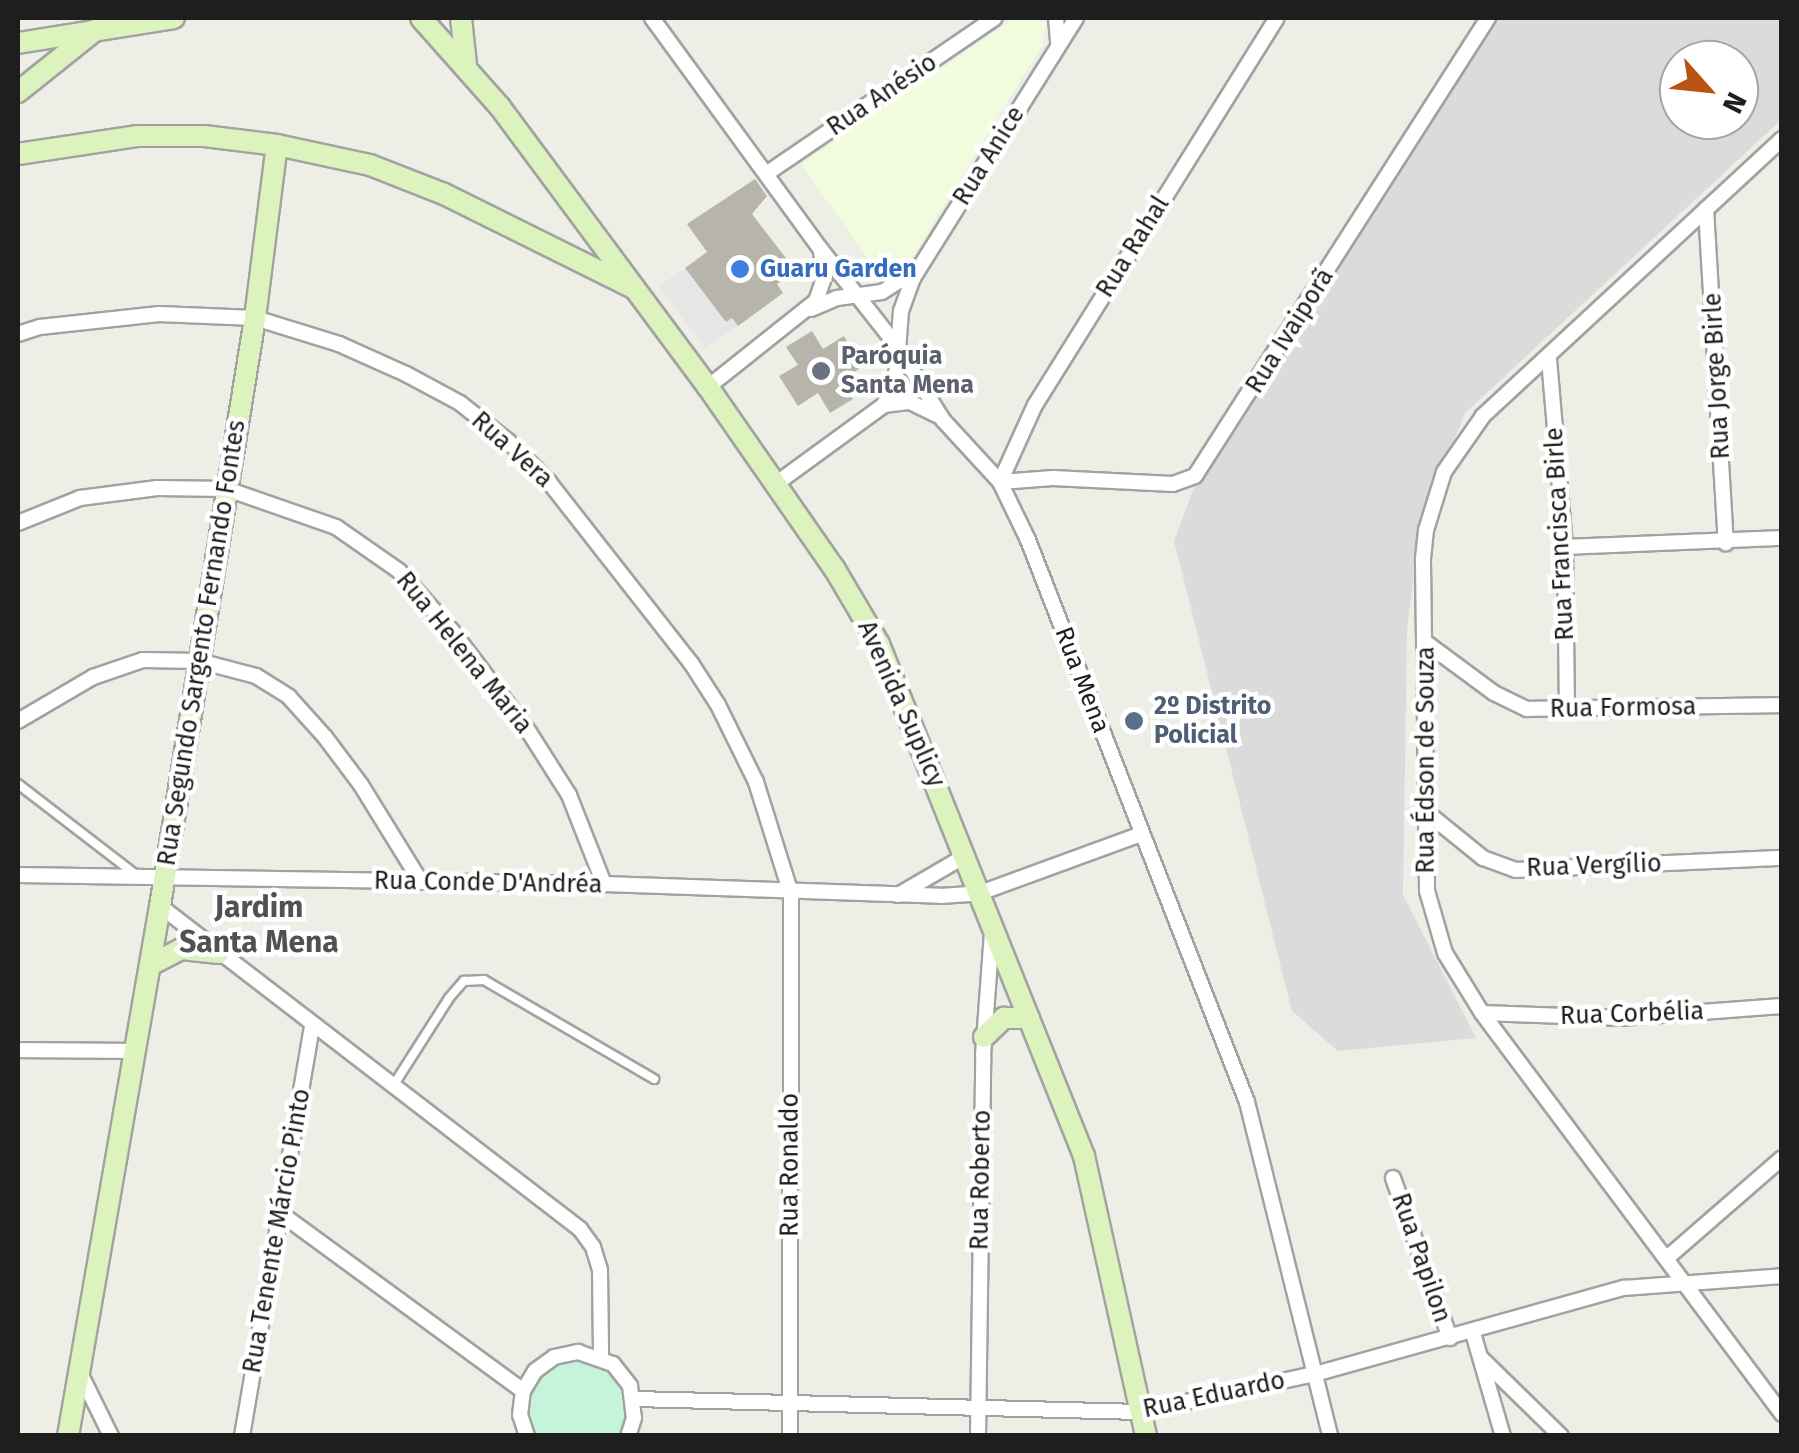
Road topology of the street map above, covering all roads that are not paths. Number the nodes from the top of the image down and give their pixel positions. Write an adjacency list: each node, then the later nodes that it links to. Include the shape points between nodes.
1 (174, 18): 10 (street)
2 (421, 18): 14 (street, Avenida Suplicy)
3 (461, 18): 14 (street, Avenida Suplicy)
4 (652, 18): 21 (street, Rua Mena)
5 (995, 18): 21 (street, Rua Anésio)
6 (1056, 18): 13 (street)
7 (1076, 18): 13 (street, Rua Anice)
8 (1277, 18): 35 (street, Rua Rahal, via 1035,404)
9 (1488, 18): 35 (street, Rua Ivaiporã, via 1195,476 1173,484)
10 (146, 19): 11 (street)
11 (99, 28): 12 (street); 15 (street)
12 (18, 43)
13 (1057, 49): 24 (street, Rua Anice)
14 (467, 66): 25 (street, Avenida Suplicy)
15 (18, 92)
16 (1782, 139): 22 (street, Rua Édson de Souza)
17 (18, 144): 19 (street)
18 (277, 145): 19 (street, via 137,136); 25 (street, via 370,166 444,194); 28 (street, Rua Segundo Sargento Fernando Fontes)
19 (40, 148): 20 (street)
20 (18, 154)
21 (769, 172): 23 (street, Rua Mena)
22 (1706, 209): 31 (street, Rua Édson de Souza); 40 (street, Rua Jorge Birle)
23 (819, 247): 26 (street, Rua Mena); 27 (street, via 825,274)
24 (922, 263): 26 (street, Rua Anice, via 894,287); 30 (street, Rua Anice, via 901,311)
25 (634, 289): 32 (street, Avenida Suplicy)
26 (858, 295): 27 (street, Rua Anice); 30 (street, Rua Mena)
27 (806, 312): 32 (street)
28 (255, 318): 29 (street, Rua Vera, via 159,314); 37 (street, Rua Segundo Sargento Fernando Fontes); 57 (street, Rua Vera, via 339,344 460,403 550,482 718,706 756,782)
29 (18, 334)
30 (898, 346): 33 (street, Rua Anice, via 896,377); 34 (street, Rua Mena)
31 (1549, 358): 41 (street, Rua Francisca Birle); 42 (street, Rua Édson de Souza, via 1484,416 1444,472 1426,530)
32 (708, 387): 36 (street, Avenida Suplicy)
33 (884, 404): 34 (street, via 910,402); 36 (street)
34 (944, 420): 35 (street, Rua Mena)
35 (1000, 482): 49 (street, Rua Mena)
36 (777, 483): 50 (street, Avenida Suplicy, via 879,644)
37 (227, 490): 38 (street, Rua Helena Maria, via 122,490 80,498); 43 (street, Rua Segundo Sargento Fernando Fontes); 56 (street, Rua Helena Maria, via 336,527 399,570 529,732 570,795)
38 (18, 524)
39 (1782, 538): 40 (street)
40 (1726, 543): 41 (street)
41 (1565, 547): 45 (street, Rua Francisca Birle)
42 (1425, 642): 45 (street, Rua Formosa, via 1514,705); 48 (street, Rua Édson de Souza)
43 (199, 660): 46 (street, via 120,665); 54 (street, Rua Segundo Sargento Fernando Fontes); 55 (street, via 256,676 289,697 361,785)
44 (1782, 705): 45 (street, Rua Formosa)
45 (1567, 710)
46 (18, 721)
47 (18, 784): 53 (lane)
48 (1425, 811): 51 (street, Rua Vergílio, via 1484,858 1516,870); 65 (street, Rua Édson de Souza, via 1432,921)
49 (1140, 834): 58 (street, Rua Conde D'Andréa); 83 (street, Rua Mena, via 1247,1102)
50 (965, 856): 58 (street, Avenida Suplicy); 59 (street)
51 (1782, 858)
52 (18, 875): 53 (street, Rua Conde D'Andréa)
53 (140, 878): 54 (street, Rua Conde D'Andréa)
54 (163, 878): 55 (street, Rua Conde D'Andréa); 60 (street, Rua Segundo Sargento Fernando Fontes)
55 (421, 882): 56 (street, Rua Conde D'Andréa)
56 (604, 884): 57 (street, Rua Conde D'Andréa)
57 (791, 894): 59 (street, Rua Conde D'Andréa); 87 (street, Rua Ronaldo)
58 (980, 894): 59 (street, Rua Conde D'Andréa); 61 (street, Avenida Suplicy)
59 (898, 895)
60 (160, 906): 62 (street); 63 (street, Rua Segundo Sargento Fernando Fontes)
61 (992, 926): 66 (street, Avenida Suplicy); 68 (street, Rua Roberto)
62 (219, 953): 63 (street, via 181,949); 67 (street)
63 (150, 965): 70 (street, Rua Segundo Sargento Fernando Fontes)
64 (1782, 1006): 65 (street, Rua Corbélia, via 1622,1018)
65 (1482, 1013): 76 (street, Rua Édson de Souza)
66 (1029, 1018): 68 (street, via 1004,1018); 89 (street, Avenida Suplicy, via 1084,1156)
67 (312, 1026): 72 (street); 75 (street, Rua Tenente Márcio Pinto)
68 (984, 1037): 88 (street, Rua Roberto)
69 (18, 1050): 70 (street)
70 (133, 1051): 84 (street, Rua Segundo Sargento Fernando Fontes)
71 (654, 1079): 72 (lane, via 484,980 464,981 448,998)
72 (393, 1086): 81 (street, via 580,1228 600,1270)
73 (1782, 1158): 76 (street)
74 (1393, 1178): 80 (street, Rua Papilon)
75 (280, 1213): 85 (street); 93 (street, Rua Tenente Márcio Pinto)
76 (1668, 1258): 78 (street, Rua Édson de Souza)
77 (1782, 1276): 78 (street, Rua Eduardo)
78 (1686, 1280): 79 (street, Rua Eduardo, via 1624,1288); 90 (street, Rua Édson de Souza)
79 (1473, 1333): 80 (street, Rua Eduardo); 82 (street)
80 (1450, 1338): 83 (street, Rua Eduardo)
81 (601, 1357): 85 (street, via 554,1357 535,1370); 86 (street, via 622,1374)
82 (1480, 1358): 100 (street); 101 (street)
83 (1315, 1374): 89 (street, Rua Eduardo); 99 (street, Rua Mena)
84 (81, 1375): 91 (street, Rua Segundo Sargento Fernando Fontes); 92 (street)
85 (523, 1391): 94 (street)
86 (634, 1399): 87 (street, Rua Eduardo); 95 (street)
87 (790, 1406): 88 (street, Rua Eduardo); 96 (street, Rua Ronaldo)
88 (978, 1411): 89 (street, Rua Eduardo); 97 (street, Rua Roberto)
89 (1140, 1412): 98 (street, Avenida Suplicy)
90 (1782, 1414)
91 (68, 1436)
92 (112, 1436)
93 (242, 1436)
94 (526, 1436)
95 (628, 1436)
96 (790, 1436)
97 (978, 1436)
98 (1146, 1436)
99 (1330, 1436)
100 (1503, 1436)
101 (1561, 1436)

